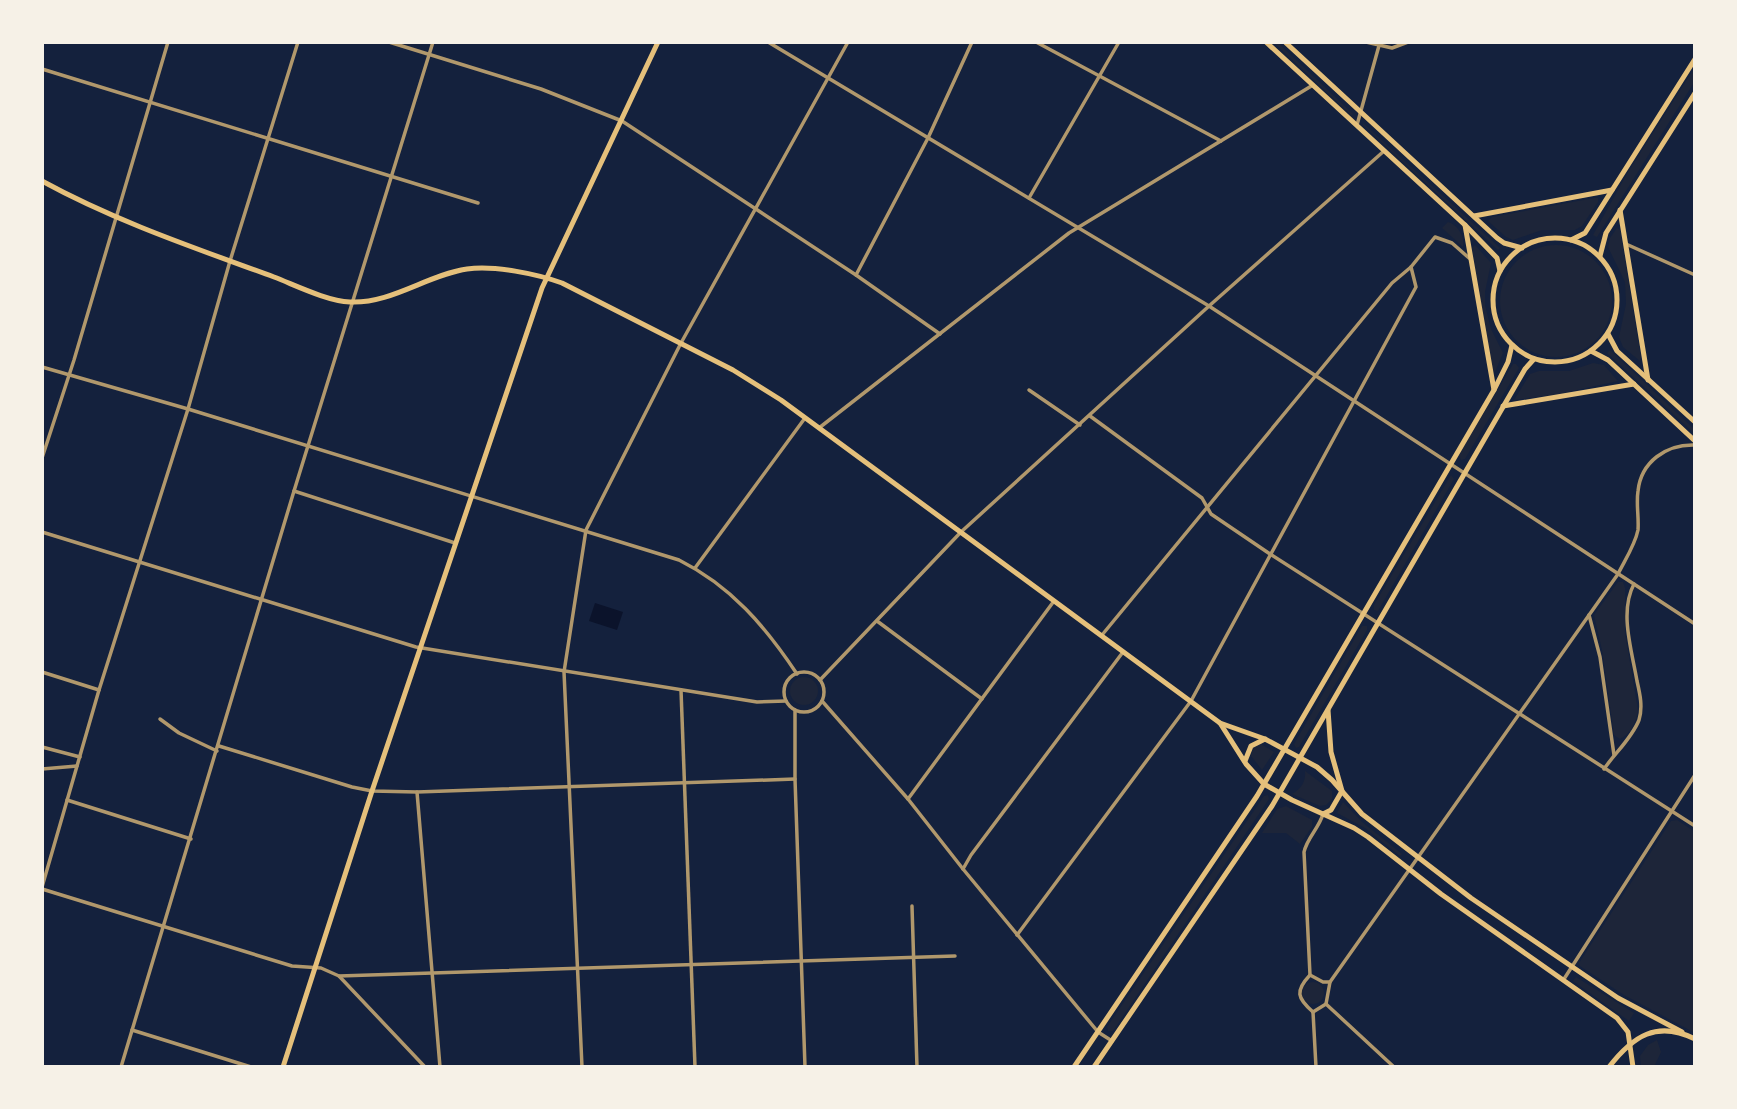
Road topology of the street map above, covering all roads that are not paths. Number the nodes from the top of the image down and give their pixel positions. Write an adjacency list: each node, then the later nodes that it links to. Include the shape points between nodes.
1 (167, 42): 23 (street)
2 (298, 42): 28 (street)
3 (389, 42): 16 (street)
4 (433, 42): 16 (street)
5 (658, 42): 25 (main road)
6 (768, 42): 20 (street)
7 (848, 42): 20 (street)
8 (972, 42): 27 (street)
9 (1036, 42): 19 (street)
10 (1119, 42): 19 (street)
11 (1266, 42): 21 (main road)
12 (1286, 42): 24 (main road)
13 (1366, 42): 15 (street)
14 (1408, 42): 15 (street, via 1392,48)
15 (1380, 44): 24 (street)
16 (429, 54): 25 (street, via 541,89); 31 (street)
17 (1695, 59): 33 (main road)
18 (42, 69): 23 (street)
19 (1099, 76): 29 (street); 34 (street)
20 (829, 77): 27 (street); 36 (street)
21 (1313, 85): 26 (main road); 29 (street)
22 (1695, 93): 37 (main road)
23 (149, 103): 28 (street); 39 (street)
24 (1361, 111): 26 (street); 38 (main road)
25 (622, 121): 36 (street); 52 (main road)
26 (1357, 125): 30 (main road)
27 (928, 138): 34 (street); 50 (street)
28 (267, 139): 31 (street); 47 (street)
29 (1221, 141): 41 (street)
30 (1384, 151): 40 (main road); 54 (street)
31 (391, 176): 35 (street); 53 (street)
32 (42, 181): 39 (main road)
33 (1612, 190): 38 (main road); 42 (main road, via 1585,233)
34 (1029, 198): 41 (street)
35 (478, 203)
36 (754, 209): 50 (street); 57 (street)
37 (1620, 209): 43 (main road); 45 (main road)
38 (1474, 216): 44 (main road, via 1504,243)
39 (116, 217): 47 (main road); 62 (street)
40 (1465, 225): 46 (main road); 49 (main road, via 1497,258)
41 (1078, 228): 54 (street); 55 (street)
42 (1571, 240): 44 (main road, via 1545,239); 45 (main road)
43 (1626, 244): 51 (street); 64 (main road)
44 (1522, 248): 49 (main road)
45 (1600, 256): 56 (main road, via 1617,289 1618,307)
46 (1469, 258): 48 (street, via 1452,243 1435,237); 67 (main road)
47 (230, 261): 53 (main road); 70 (street)
48 (1411, 267): 63 (street); 68 (street, via 1416,287)
49 (1500, 271): 58 (main road, via 1493,305 1501,331)
50 (856, 275): 55 (street)
51 (1695, 275)
52 (547, 277): 53 (main road, via 468,269); 57 (main road); 82 (main road)
53 (352, 302): 77 (street)
54 (1209, 306): 63 (street); 71 (street)
55 (940, 334): 75 (street)
56 (1608, 334): 59 (main road); 64 (main road, via 1617,351)
57 (681, 343): 72 (main road, via 758,385); 84 (street)
58 (1512, 345): 60 (main road); 67 (main road)
59 (1591, 351): 60 (main road, via 1568,361); 65 (main road)
60 (1534, 359): 69 (main road)
61 (42, 367): 62 (street)
62 (68, 374): 70 (street); 78 (street)
63 (1315, 375): 68 (street); 83 (street)
64 (1648, 380): 73 (main road)
65 (1634, 384): 69 (main road); 76 (main road)
66 (1029, 390): 74 (street)
67 (1494, 390): 79 (main road)
68 (1354, 400): 79 (street); 88 (street)
69 (1503, 406): 80 (main road)
70 (188, 409): 77 (street); 89 (street)
71 (1090, 416): 74 (street); 83 (street)
72 (805, 418): 75 (main road); 90 (street)
73 (1695, 422)
74 (1080, 425): 86 (street)
75 (819, 428): 86 (main road)
76 (1695, 443): 91 (street, via 1669,450 1645,468 1638,491 1636,535)
77 (309, 445): 81 (street); 82 (street)
78 (42, 458)
79 (1449, 464): 80 (street); 95 (main road)
80 (1464, 474): 91 (street); 98 (main road)
81 (294, 491): 87 (street); 93 (street)
82 (472, 495): 84 (street); 87 (main road)
83 (1207, 506): 88 (street, via 1211,514); 100 (street)
84 (586, 530): 90 (street); 103 (street)
85 (42, 532): 89 (street)
86 (961, 532): 94 (main road); 97 (street)
87 (456, 544): 101 (main road)
88 (1270, 554): 95 (street); 112 (street)
89 (140, 562): 93 (street); 107 (street)
90 (695, 568): 105 (street, via 753,615)
91 (1618, 574): 92 (street); 96 (street)
92 (1634, 584): 99 (street); 122 (street, via 1627,616 1641,707 1638,721)
93 (261, 598): 101 (street); 120 (street)
94 (1055, 600): 100 (main road); 109 (street)
95 (1362, 614): 98 (street); 121 (main road)
96 (1589, 615): 115 (street); 122 (street)
97 (877, 621): 106 (street); 109 (street)
98 (1376, 623): 113 (main road); 115 (street)
99 (1695, 624)
100 (1101, 635): 102 (main road)
101 (421, 648): 103 (street); 134 (main road)
102 (1124, 651): 112 (main road); 145 (street)
103 (564, 671): 108 (street); 133 (street)
104 (42, 672): 107 (street)
105 (797, 674): 106 (street, via 811,674); 110 (street, via 785,687)
106 (820, 680): 111 (street)
107 (99, 690): 123 (street)
108 (681, 690): 110 (street, via 769,703); 131 (street)
109 (983, 700): 138 (street)
110 (786, 701): 114 (street)
111 (822, 701): 114 (street, via 813,710); 138 (street)
112 (1191, 701): 117 (main road); 150 (street)
113 (1329, 707): 124 (main road); 135 (main road, via 1331,752)
114 (795, 710): 130 (street)
115 (1518, 714): 128 (street); 144 (street)
116 (160, 719): 120 (street, via 179,733)
117 (1220, 723): 118 (main road); 125 (main road)
118 (1265, 739): 121 (main road); 125 (main road, via 1251,746)
119 (42, 747): 123 (street)
120 (218, 748): 134 (street); 143 (street)
121 (1284, 750): 124 (main road); 132 (main road)
122 (1614, 755): 128 (street)
123 (80, 757): 126 (street)
124 (1300, 758): 135 (main road); 137 (main road)
125 (1245, 762): 132 (main road)
126 (77, 766): 127 (street); 139 (street)
127 (42, 769)
128 (1604, 769): 140 (street)
129 (1695, 775): 140 (street)
130 (795, 779): 131 (street); 153 (street)
131 (685, 783): 133 (street); 154 (street)
132 (1264, 784): 137 (main road); 166 (main road)
133 (570, 787): 136 (street); 156 (street)
134 (372, 791): 136 (street); 155 (main road)
135 (1342, 791): 141 (main road, via 1331,810); 144 (main road, via 1362,814)
136 (417, 792): 158 (street)
137 (1279, 793): 141 (main road); 169 (main road)
138 (908, 799): 145 (street)
139 (67, 800): 143 (street); 147 (street)
140 (1672, 811): 142 (street); 157 (street)
141 (1323, 814): 146 (main road, via 1368,837); 159 (street, via 1304,852)
142 (1695, 825)
143 (191, 839): 149 (street)
144 (1417, 858): 146 (street); 157 (main road)
145 (963, 869): 150 (street)
146 (1409, 870): 161 (main road); 162 (street)
147 (42, 888): 149 (street)
148 (912, 906): 152 (street)
149 (164, 925): 155 (street); 165 (street)
150 (1017, 935): 166 (street)
151 (955, 956): 152 (street)
152 (914, 957): 153 (street); 179 (street)
153 (801, 960): 154 (street); 178 (street)
154 (691, 964): 156 (street); 177 (street)
155 (314, 968): 160 (street); 173 (main road)
156 (578, 968): 158 (street); 176 (street)
157 (1571, 968): 161 (street); 167 (main road)
158 (433, 973): 160 (street); 175 (street)
159 (1310, 975): 162 (street); 164 (street, via 1300,994)
160 (339, 976): 174 (street)
161 (1564, 979): 170 (main road, via 1620,1021)
162 (1330, 982): 163 (street)
163 (1326, 1004): 164 (street); 183 (street)
164 (1313, 1012): 182 (street)
165 (132, 1030): 171 (street); 172 (street)
166 (1098, 1032): 169 (street); 180 (main road)
167 (1682, 1032): 168 (main road); 170 (main road, via 1654,1032)
168 (1695, 1039)
169 (1112, 1041): 181 (main road)
170 (1630, 1044): 184 (main road); 185 (main road)
171 (121, 1067)
172 (251, 1067)
173 (283, 1067)
174 (425, 1067)
175 (440, 1067)
176 (582, 1067)
177 (695, 1067)
178 (804, 1067)
179 (917, 1067)
180 (1074, 1067)
181 (1094, 1067)
182 (1316, 1067)
183 (1394, 1067)
184 (1609, 1067)
185 (1633, 1067)

